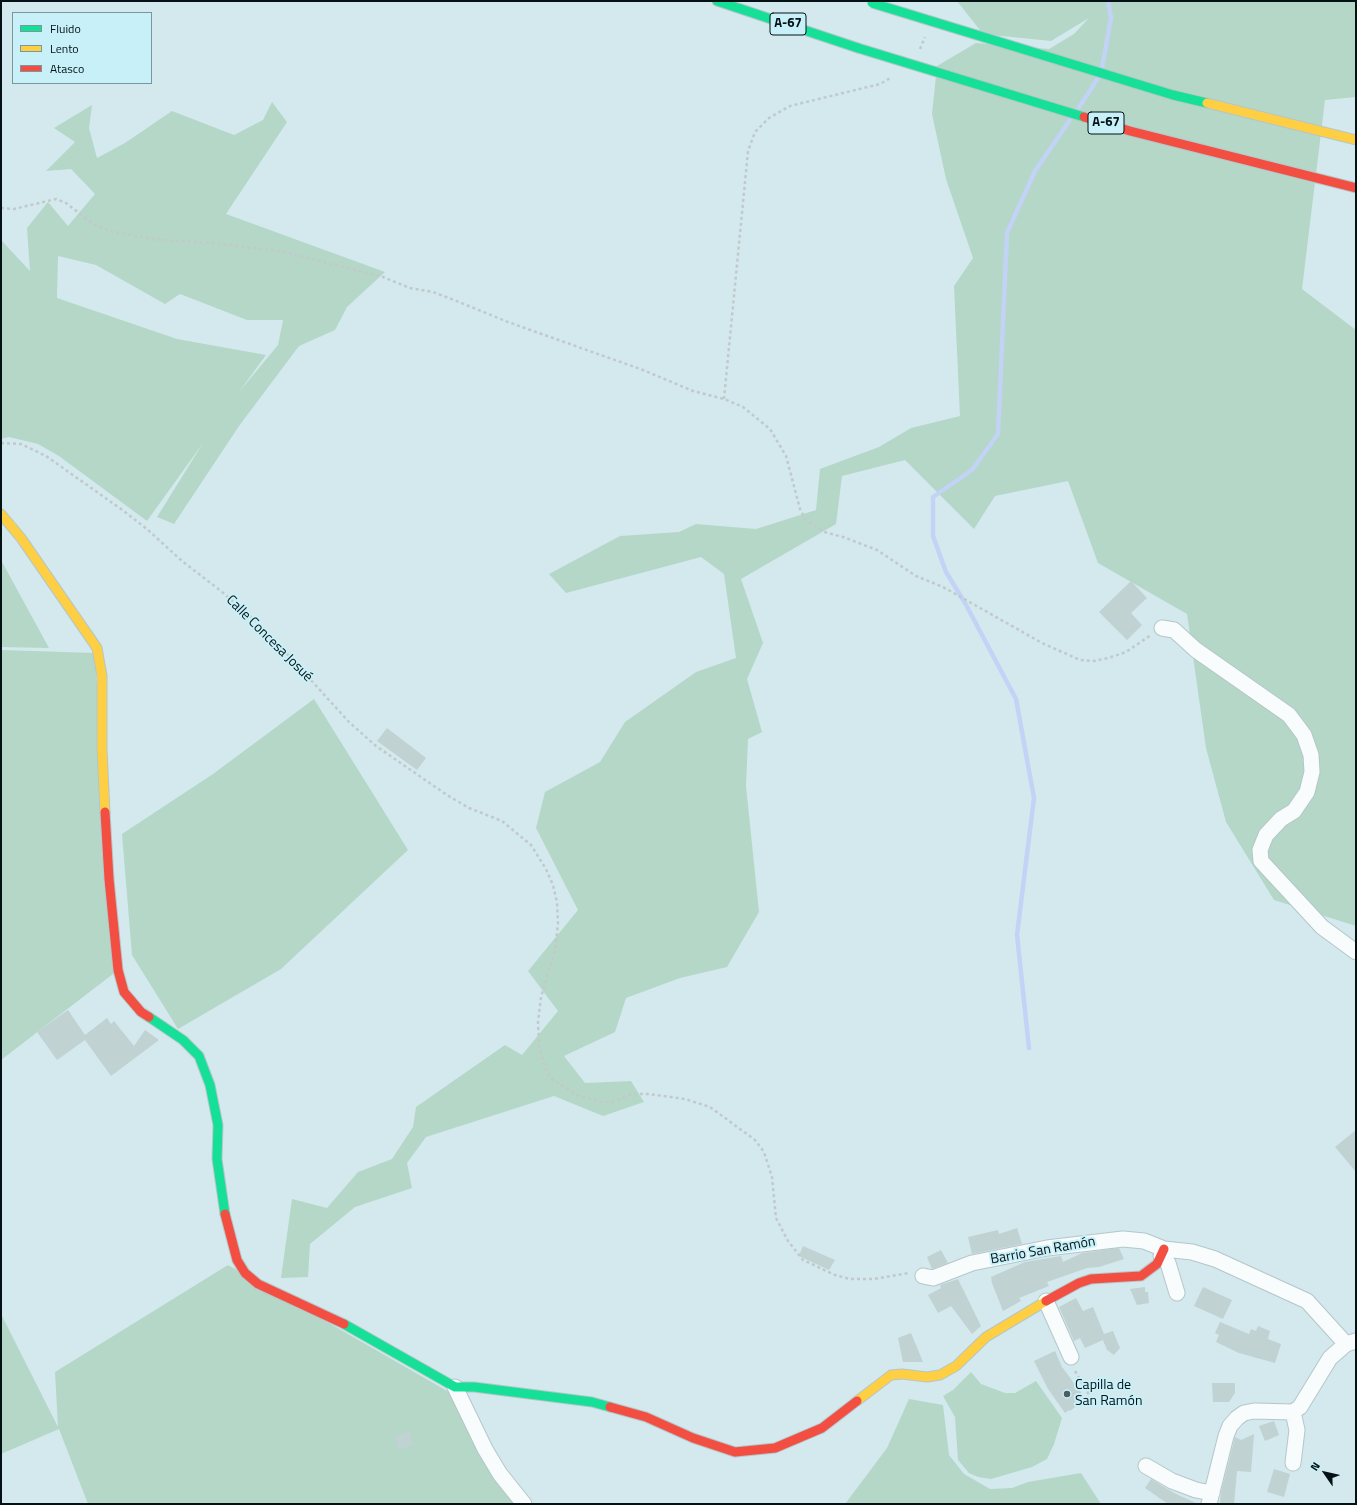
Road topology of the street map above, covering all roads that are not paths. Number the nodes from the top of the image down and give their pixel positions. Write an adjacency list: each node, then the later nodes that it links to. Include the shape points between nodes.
1 (718, 1): 4 (main road, A-67, bridge, via 858,48 1130,131)
2 (868, 2): 3 (main road, bridge, via 1173,95)
3 (1356, 140)
4 (1356, 188)
5 (1, 514): 14 (main road, via 21,538 97,648 102,676 102,749 109,879 118,970 124,992 141,1012 183,1040 199,1056 213,1099 218,1126 217,1159 221,1195 237,1260 245,1273 258,1284 355,1330)
6 (1162, 628): 7 (street, via 1174,630 1196,650 1288,715 1304,735 1311,755 1312,772 1307,792 1294,810 1281,819 1266,836 1260,850 1261,861 1322,927)
7 (1356, 952)
8 (1163, 1252): 9 (street, Barrio San Ramón, via 1144,1241 1123,1239 1047,1248 972,1263 933,1278); 10 (street); 11 (main road, via 1157,1264 1141,1276 1091,1280); 12 (street, Barrio San Ramón, via 1192,1252 1216,1259 1307,1301)
9 (923, 1276)
10 (1177, 1293)
11 (1046, 1301): 13 (street); 14 (main road, via 995,1330 969,1351 956,1366 940,1375 891,1375 822,1428 775,1448 735,1452 693,1438 646,1417 592,1402 474,1387)
12 (1351, 1343): 15 (street, Barrio San Ramón, via 1330,1358 1300,1407)
13 (1070, 1357)
14 (454, 1387): 19 (street, via 500,1474)
15 (1293, 1412): 16 (street, via 1297,1430); 18 (street, via 1254,1411 1236,1418 1226,1436)
16 (1293, 1463)
17 (1146, 1466): 18 (street)
18 (1210, 1499)
19 (524, 1504)

